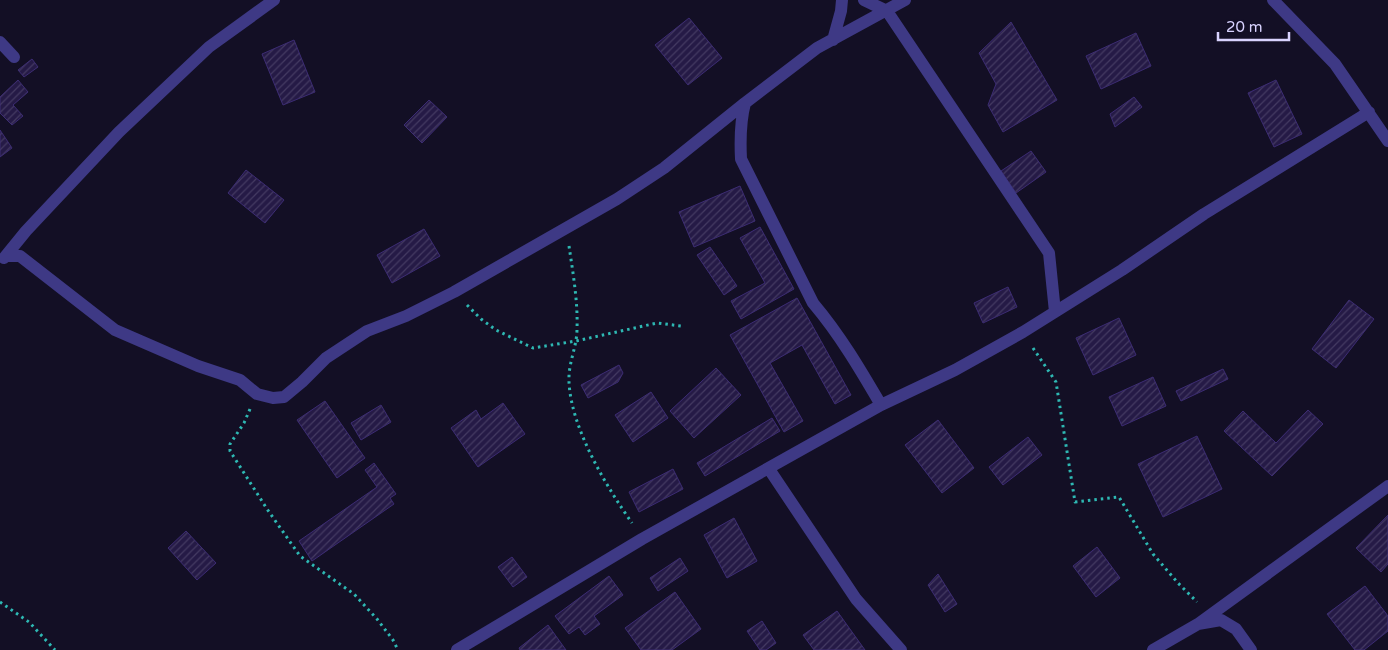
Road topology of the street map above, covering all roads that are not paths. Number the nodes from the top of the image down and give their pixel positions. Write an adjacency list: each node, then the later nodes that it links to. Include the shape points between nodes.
1 (274, 0): 13 (street, via 210,47 119,132)
2 (842, 0): 7 (street)
3 (864, 0): 6 (street)
4 (905, 0): 6 (street)
5 (1273, 0): 11 (street, via 1335,64)
6 (887, 11): 7 (street); 14 (street, via 1049,253)
7 (833, 40): 10 (street, via 817,48)
8 (0, 42): 9 (street)
9 (14, 57)
10 (745, 103): 13 (street, via 664,168 592,215 454,292 367,331 326,358 284,397 257,394 240,380 198,366 115,330 20,256); 15 (street, via 741,120 742,160 813,303 844,344)
11 (1369, 112): 12 (street); 14 (street)
12 (1388, 141)
13 (3, 259)
14 (1054, 312): 15 (street, via 955,370)
15 (881, 405): 16 (street)
16 (769, 469): 19 (street, via 642,539); 20 (street, via 856,599)
17 (1388, 486): 18 (street)
18 (1198, 624): 21 (street); 22 (street, via 1215,620 1226,622 1236,629)
19 (457, 650)
20 (901, 650)
21 (1153, 650)
22 (1251, 650)

